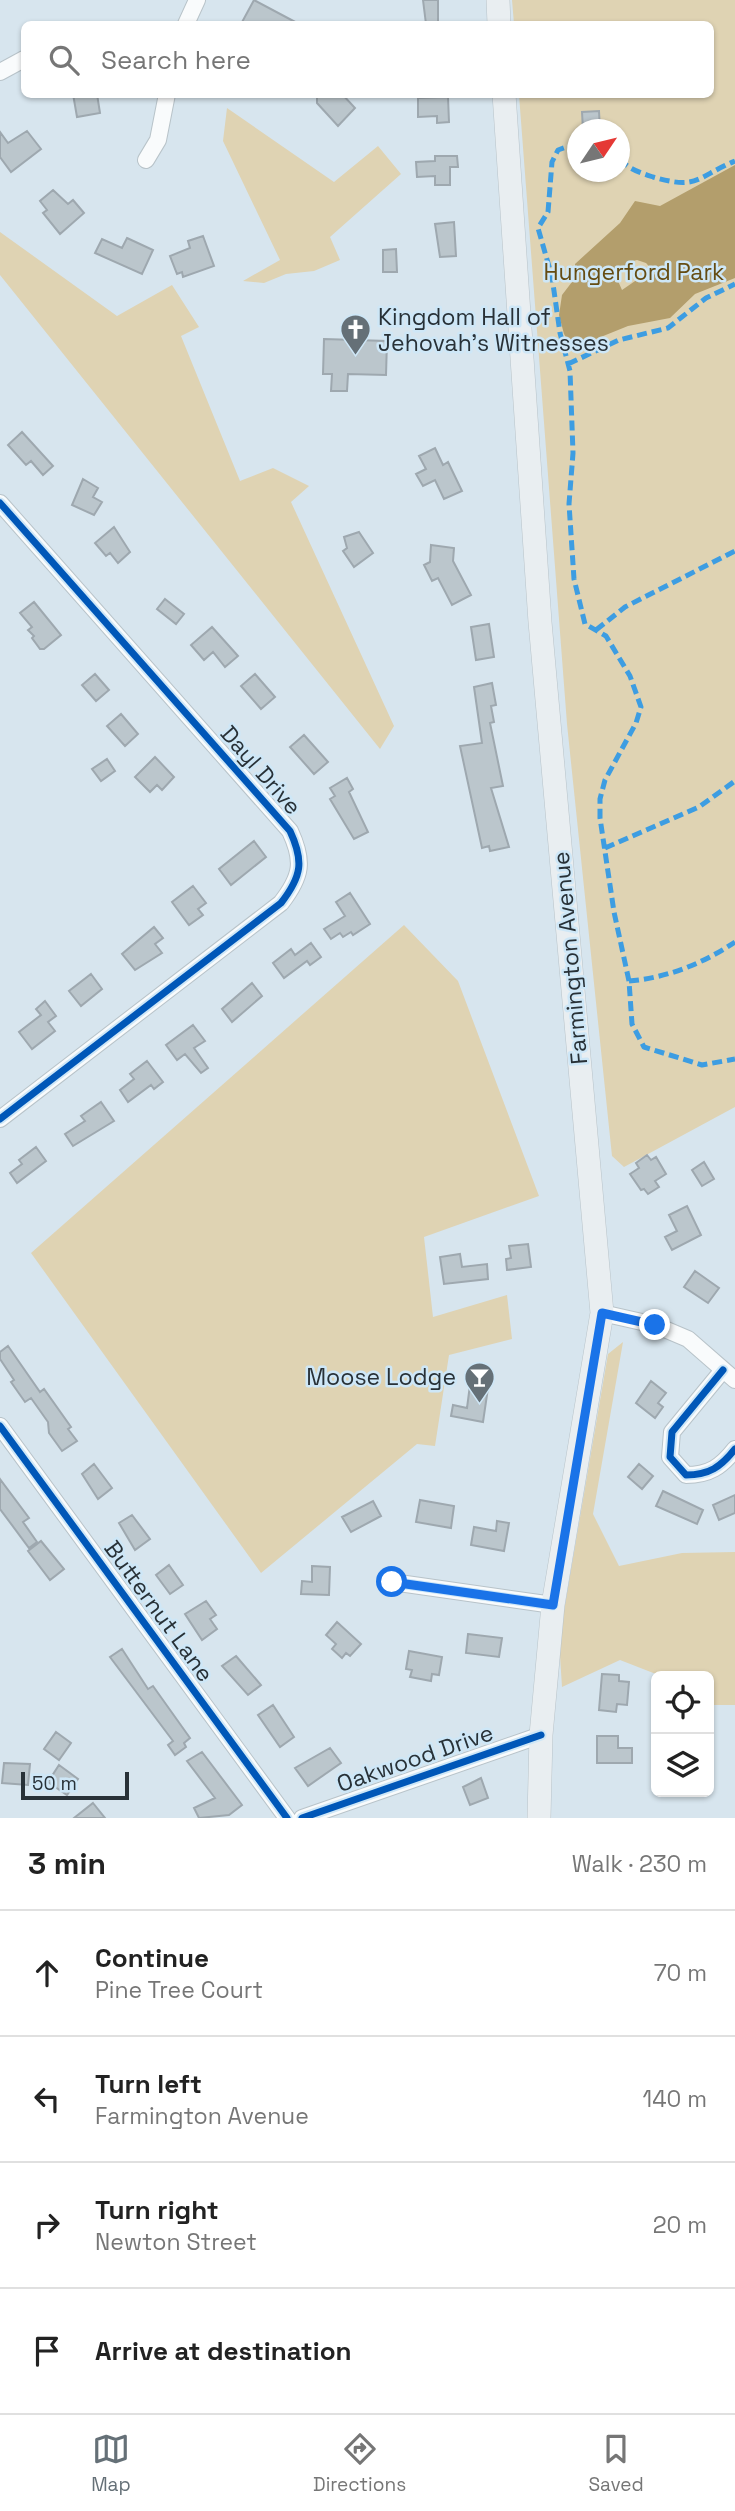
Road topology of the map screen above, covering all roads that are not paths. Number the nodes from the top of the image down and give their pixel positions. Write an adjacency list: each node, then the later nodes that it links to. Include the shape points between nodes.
1 (197, 0): 3 (street)
2 (498, 0): 4 (main road)
3 (187, 21)
4 (499, 21)
5 (21, 61): 6 (street)
6 (0, 72)
7 (166, 98): 9 (street, via 158,140)
8 (504, 98): 12 (main road, Farmington Avenue, via 540,622)
9 (146, 160)
10 (0, 503): 11 (street, Dayl Drive, via 290,831 300,854 295,885 281,903)
11 (0, 1119)
12 (602, 1313): 13 (street, via 655,1325 688,1339); 17 (main road, Farmington Avenue)
13 (729, 1375): 15 (street, via 672,1432 670,1457 686,1475 706,1475)
14 (0, 1426): 19 (street, Butternut Lane)
15 (735, 1449)
16 (392, 1582): 17 (street)
17 (553, 1605): 18 (main road, Farmington Avenue)
18 (541, 1735): 20 (street, Oakwood Drive); 21 (main road, Farmington Avenue)
19 (287, 1818)
20 (302, 1818)
21 (539, 1818)

